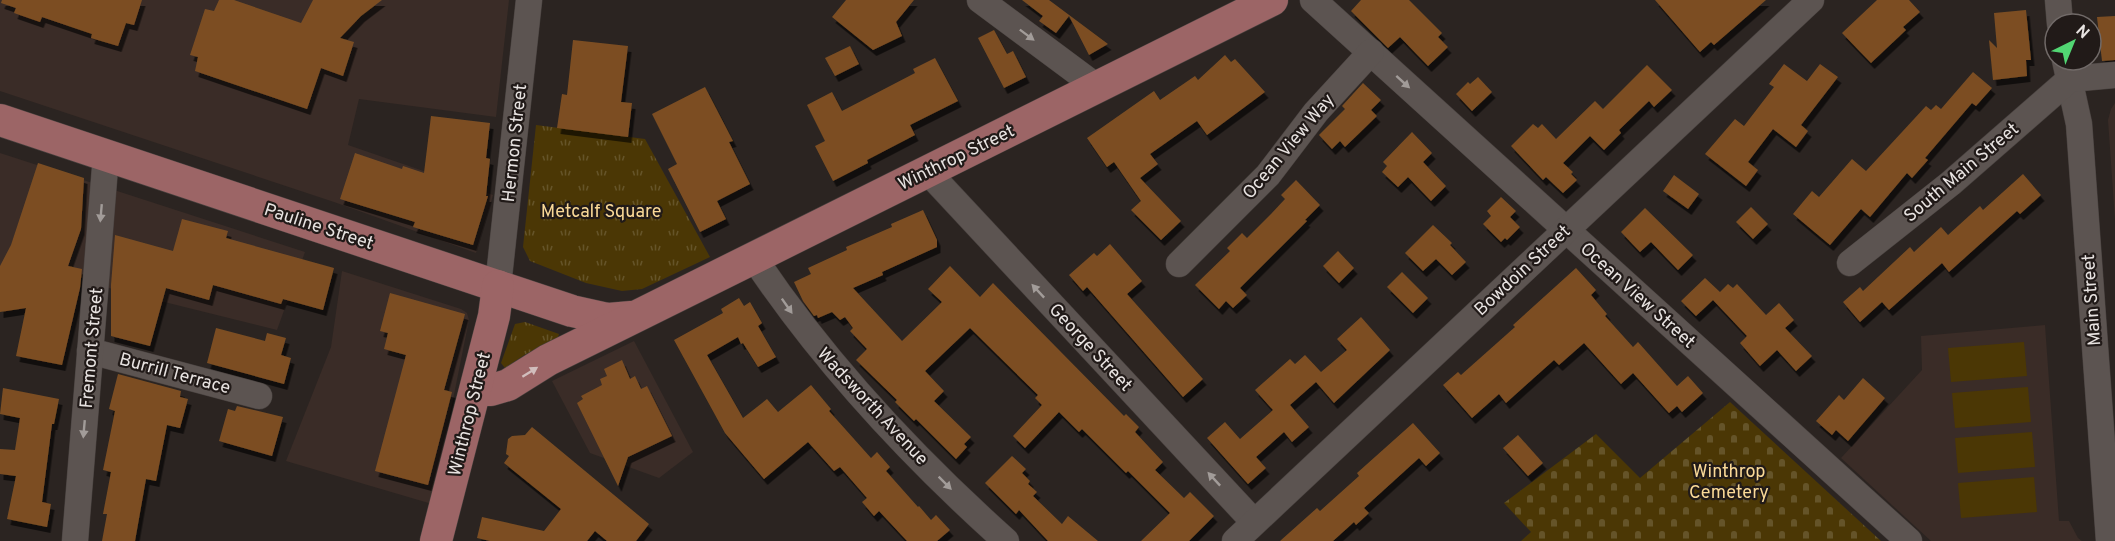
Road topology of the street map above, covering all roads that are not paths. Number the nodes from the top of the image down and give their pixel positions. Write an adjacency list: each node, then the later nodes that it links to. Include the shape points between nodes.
1 (529, 0): 19 (street, Hermon Street)
2 (980, 0): 11 (street, one-way to 11)
3 (1272, 0): 11 (main road, Winthrop Street)
4 (1313, 0): 6 (street, Ocean View Street)
5 (1811, 0): 15 (street, Bowdoin Street)
6 (1371, 52): 15 (street, Ocean View Street, one-way to 15); 18 (street, Ocean View Way, via 1307,123 1268,175)
7 (2066, 72): 17 (street, South Main Street, via 1957,178)
8 (2068, 72): 30 (street, Main Street, via 2079,124)
9 (2087, 72): 10 (street)
10 (2115, 75)
11 (1097, 87): 14 (main road, Winthrop Street)
12 (0, 120): 13 (main road, Pauline Street)
13 (106, 155): 19 (main road, Pauline Street); 21 (street, Fremont Street, one-way to 21)
14 (927, 171): 16 (main road, Winthrop Street); 24 (street, George Street, one-way to 14)
15 (1565, 229): 24 (street, Bowdoin Street); 29 (street, Ocean View Street)
16 (754, 258): 20 (main road, Winthrop Street); 27 (street, Wadsworth Avenue, one-way to 27, via 792,314 844,378)
17 (1850, 263)
18 (1179, 264)
19 (498, 286): 20 (main road, Pauline Street, via 592,317 617,319); 22 (main road, Winthrop Street)
20 (640, 314): 22 (main road, Winthrop Street, one-way to 20, via 508,385 548,360)
21 (90, 351): 23 (street, Burrill Terrace); 25 (street, Fremont Street, one-way to 25)
22 (476, 390): 26 (main road, Winthrop Street)
23 (259, 396)
24 (1254, 522): 28 (street, Bowdoin Street)
25 (75, 541)
26 (436, 541)
27 (1006, 541)
28 (1235, 541)
29 (1909, 541)
30 (2109, 541)

